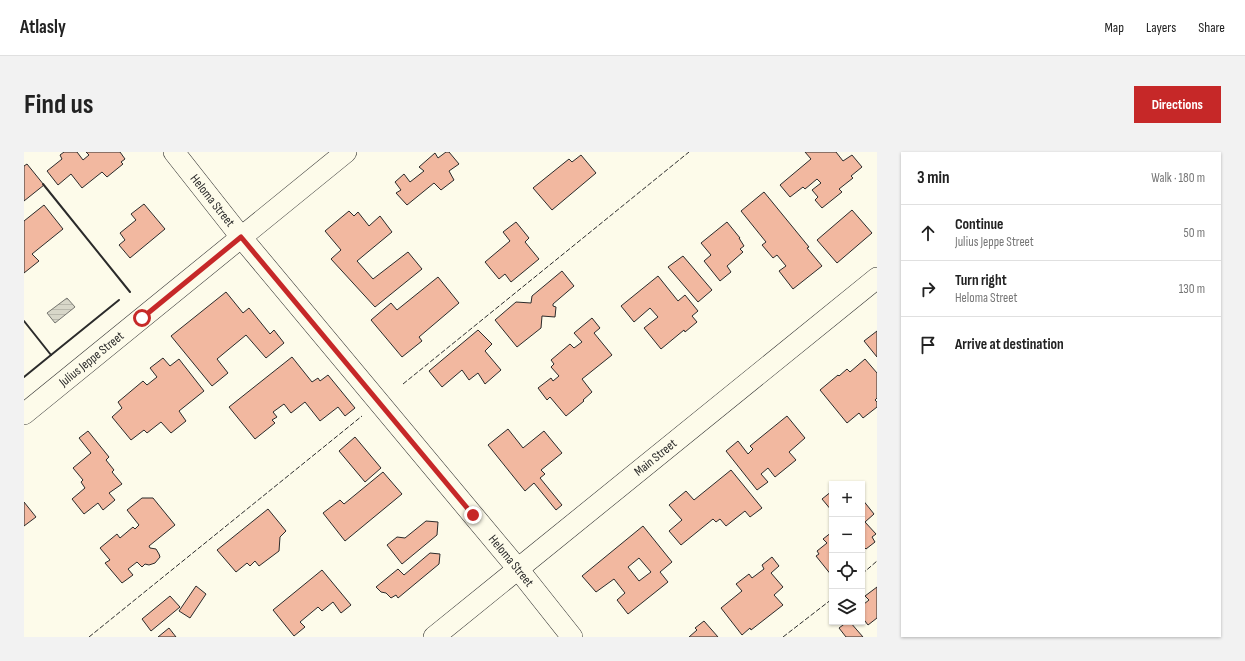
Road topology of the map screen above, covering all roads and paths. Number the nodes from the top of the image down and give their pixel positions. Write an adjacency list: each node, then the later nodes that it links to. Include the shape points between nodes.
1 (174, 152): 3 (street, Heloma Street)
2 (346, 152): 3 (street, Julius Jeppe Street)
3 (241, 237): 5 (street, Julius Jeppe Street); 6 (street, Heloma Street)
4 (877, 278): 6 (street, Main Street)
5 (24, 414)
6 (518, 569): 7 (street, Main Street); 8 (street, Heloma Street)
7 (434, 637)
8 (572, 637)

